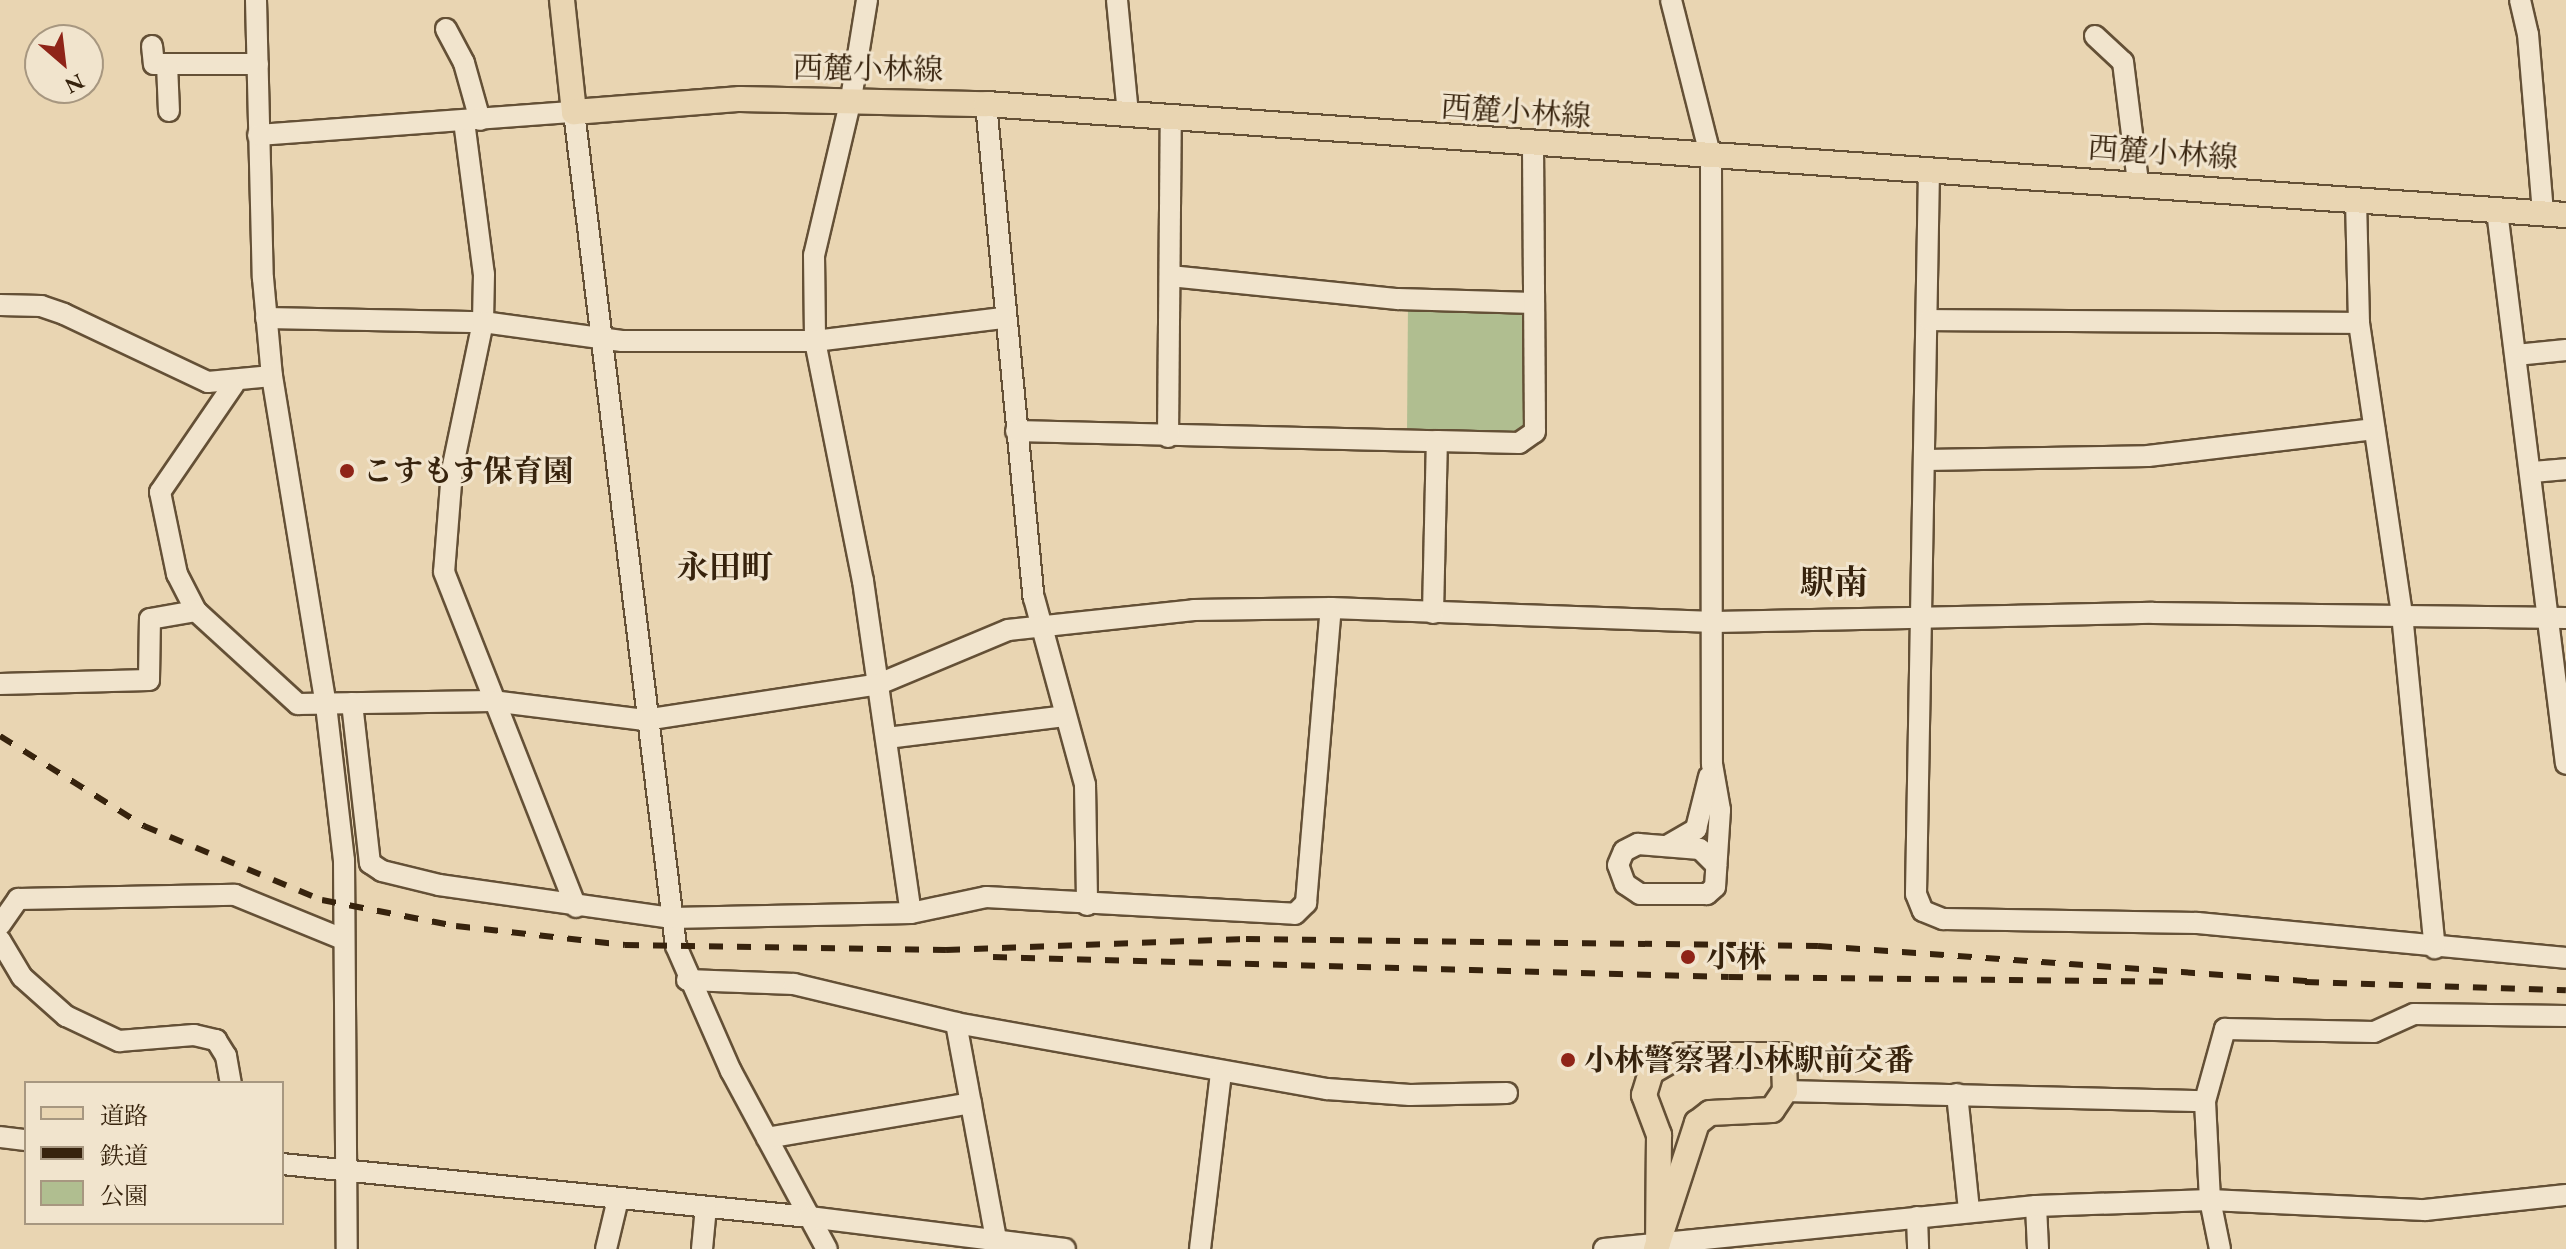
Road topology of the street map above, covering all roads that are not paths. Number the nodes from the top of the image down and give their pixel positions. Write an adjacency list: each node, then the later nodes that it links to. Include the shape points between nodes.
1 (256, 0): 11 (street)
2 (562, 0): 15 (main road)
3 (867, 0): 12 (street)
4 (1117, 0): 16 (street)
5 (2520, 0): 26 (street)
6 (1669, 3): 21 (street)
7 (446, 29): 18 (street, via 464,63)
8 (2095, 36): 23 (street, via 2123,62)
9 (152, 46): 10 (street, via 154,64)
10 (167, 64): 11 (street); 14 (street)
11 (258, 64): 19 (street)
12 (851, 99): 13 (main road, 西麓小林線); 15 (main road, 西麓小林線, via 740,99); 36 (street, via 814,255)
13 (986, 104): 16 (main road, 西麓小林線); 31 (street)
14 (169, 111)
15 (574, 112): 18 (street); 35 (street)
16 (1128, 114): 17 (main road, 西麓小林線)
17 (1171, 117): 20 (main road, 西麓小林線); 27 (street)
18 (472, 120): 19 (street); 33 (street)
19 (258, 135): 30 (street)
20 (1533, 145): 21 (main road, 西麓小林線); 28 (street)
21 (1711, 158): 22 (main road, 西麓小林線); 54 (street)
22 (1929, 170): 23 (main road, 西麓小林線); 32 (street)
23 (2138, 182): 24 (main road, 西麓小林線)
24 (2356, 200): 25 (main road, 西麓小林線); 34 (street)
25 (2497, 211): 26 (main road, 西麓小林線); 38 (street)
26 (2554, 214)
27 (1170, 276): 28 (street, via 1398,299); 43 (street)
28 (1534, 303): 44 (street, via 1532,438 1519,443)
29 (0, 305): 40 (street, via 41,306 208,382)
30 (266, 318): 33 (street); 39 (street)
31 (1003, 318): 36 (street); 42 (street)
32 (1929, 320): 34 (street); 45 (street)
33 (483, 322): 35 (street); 58 (street, via 452,471 443,544 444,572)
34 (2359, 323): 41 (street)
35 (602, 338): 36 (street); 62 (street)
36 (815, 341): 57 (street)
37 (2566, 350): 38 (street)
38 (2516, 355): 47 (street)
39 (272, 376): 40 (street); 60 (street)
40 (234, 384): 49 (street, via 160,492 177,574)
41 (2374, 429): 45 (street, via 2148,456); 51 (street)
42 (1016, 431): 43 (street); 55 (street)
43 (1168, 437): 44 (street)
44 (1437, 441): 50 (street)
45 (1926, 460): 52 (street)
46 (2566, 469): 47 (street)
47 (2533, 472): 53 (street)
48 (1331, 608): 50 (street); 55 (street, via 1194,610); 68 (street, via 1303,910 1291,914)
49 (196, 611): 56 (street, via 150,619 149,680); 60 (street, via 298,704)
50 (1433, 613): 54 (street)
51 (2402, 614): 52 (street); 53 (street); 75 (street)
52 (1922, 617): 54 (street); 75 (street, via 1916,894 1931,916 2197,923)
53 (2558, 618): 65 (street)
54 (1715, 622): 64 (street)
55 (1041, 623): 57 (street, via 985,636 906,677); 61 (street)
56 (0, 684)
57 (879, 684): 62 (street); 63 (street)
58 (492, 701): 59 (street); 62 (street); 69 (street)
59 (352, 703): 60 (street); 69 (street, via 370,863 439,885)
60 (326, 705): 73 (street, via 344,860)
61 (1065, 716): 63 (street); 68 (street, via 1085,785)
62 (645, 720): 71 (street)
63 (887, 738): 70 (street)
64 (1712, 764): 66 (street, via 1701,820 1689,836); 67 (street, via 1720,810)
65 (2566, 764)
66 (1667, 846): 67 (street, via 1700,849); 67 (street, via 1638,844 1624,851 1618,865 1625,884 1640,894 1707,894 1715,887)
67 (1716, 865)
68 (1087, 905): 70 (street, via 986,897)
69 (576, 907): 71 (street)
70 (911, 913): 71 (street)
71 (671, 918): 77 (street)
72 (0, 925): 73 (street, via 18,899 235,895)
73 (343, 939): 91 (street)
74 (0, 940): 81 (street, via 22,977 66,1016 119,1041 194,1035 216,1040 226,1056)
75 (2435, 948): 76 (street)
76 (2566, 958)
77 (687, 980): 79 (street, via 794,984); 88 (street)
78 (2566, 1016): 85 (street, via 2414,1014 2374,1032 2225,1029)
79 (956, 1023): 80 (street); 86 (street)
80 (1221, 1073): 83 (street, via 1410,1095); 107 (street)
81 (231, 1081)
82 (1785, 1091): 84 (street); 101 (main road, via 1772,1110 1710,1113 1697,1123); 101 (main road, via 1784,1055 1680,1055 1656,1066 1644,1095 1659,1135)
83 (1507, 1093)
84 (1957, 1094): 85 (street); 97 (street)
85 (2205, 1101): 94 (street)
86 (971, 1103): 88 (street); 100 (street)
87 (0, 1137): 89 (street)
88 (767, 1138): 98 (street)
89 (24, 1140)
90 (284, 1164): 91 (street)
91 (347, 1170): 93 (street); 102 (street)
92 (2566, 1195): 94 (street, via 2425,1210)
93 (618, 1199): 96 (street); 103 (street)
94 (2210, 1200): 95 (street); 111 (street)
95 (2036, 1206): 97 (street); 110 (street)
96 (706, 1207): 98 (street); 104 (street)
97 (1969, 1211): 99 (street)
98 (809, 1217): 100 (street); 105 (street)
99 (1917, 1217): 101 (street); 109 (street)
100 (997, 1243): 106 (street)
101 (1657, 1246): 108 (street)
102 (347, 1249)
103 (606, 1249)
104 (702, 1249)
105 (827, 1249)
106 (1065, 1249)
107 (1200, 1249)
108 (1604, 1249)
109 (1918, 1249)
110 (2038, 1249)
111 (2220, 1249)

